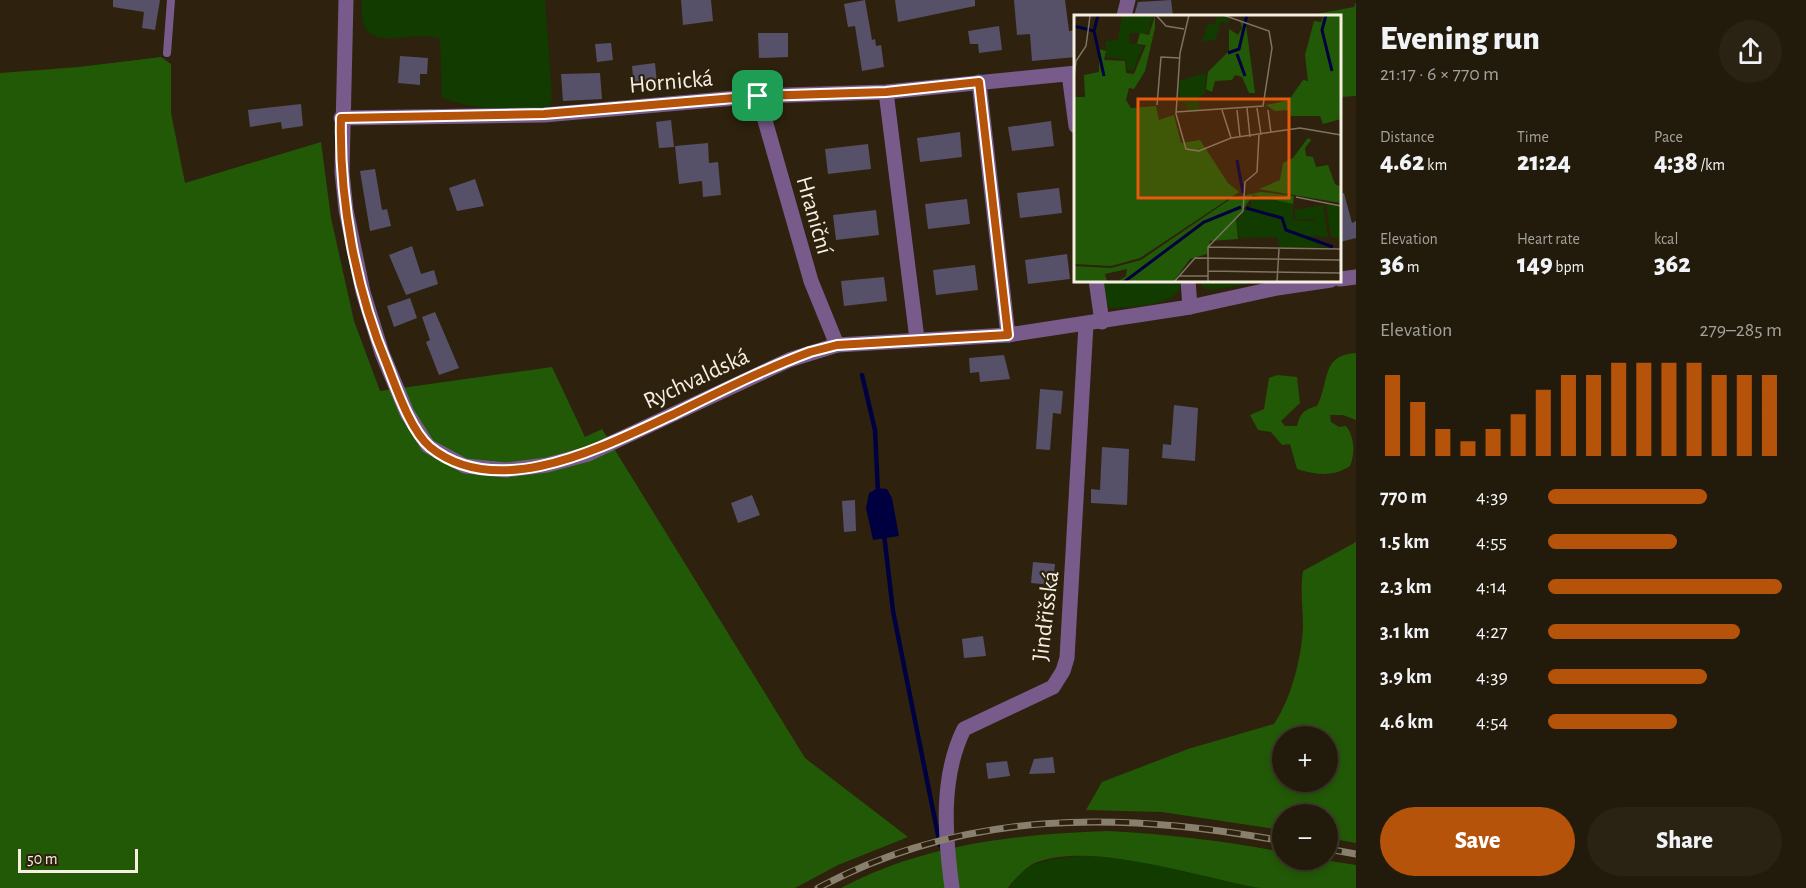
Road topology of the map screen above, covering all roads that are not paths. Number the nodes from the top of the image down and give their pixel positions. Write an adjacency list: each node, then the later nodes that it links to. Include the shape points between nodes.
1 (171, 0): 5 (lane)
2 (346, 0): 11 (street, Rychvaldská)
3 (1128, 0): 4 (street)
4 (1124, 15)
5 (166, 53)
6 (1072, 74): 7 (street, Hornická); 10 (street)
7 (979, 82): 8 (street, Hornická); 19 (street)
8 (886, 92): 9 (street, Hornická); 20 (street)
9 (758, 96): 11 (street, Hornická, via 544,114); 21 (street, Hraniční, via 811,281)
10 (1074, 100)
11 (341, 118): 21 (street, Rychvaldská, via 346,210 361,284 379,343 407,413 428,446 445,457 465,466 506,470 588,454 789,360)
12 (1356, 277): 13 (street)
13 (1341, 279)
14 (1096, 282): 18 (street, Jindřišská)
15 (1188, 282): 17 (street)
16 (1318, 282): 17 (street, Rychvaldská)
17 (1190, 307): 18 (street, Rychvaldská)
18 (1094, 323): 19 (street, Rychvaldská); 22 (street, Jindřišská, via 1067,658 1053,687 964,729 951,766 945,810)
19 (1008, 335): 20 (street, Rychvaldská)
20 (917, 339): 21 (street, Rychvaldská)
21 (837, 345)
22 (952, 888)

